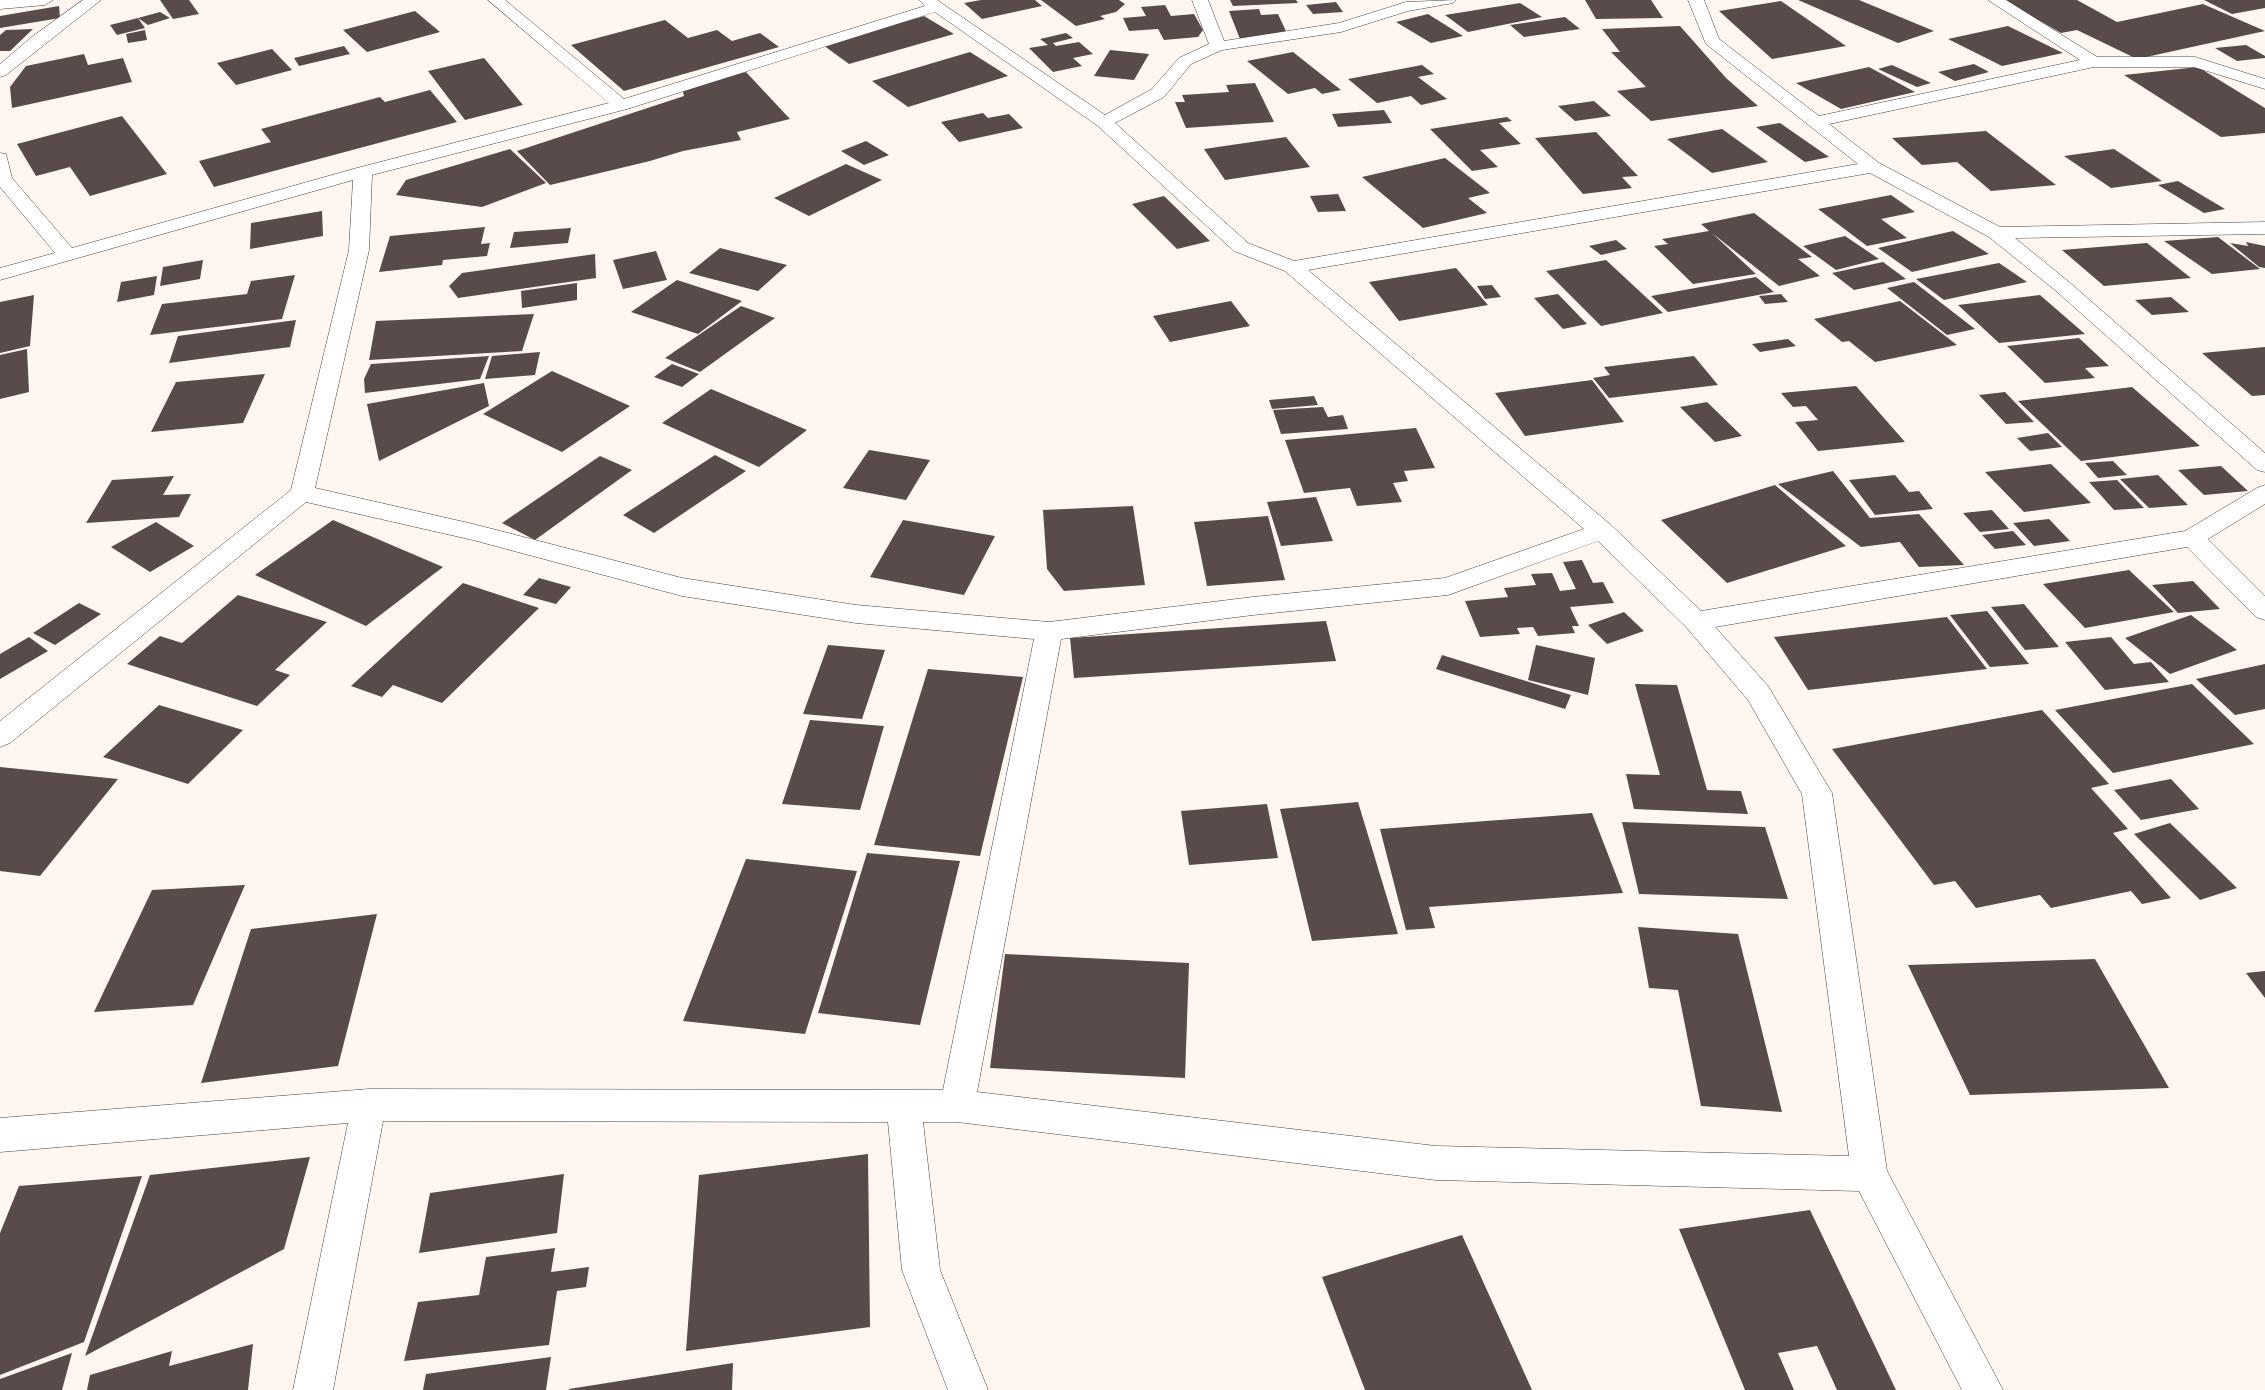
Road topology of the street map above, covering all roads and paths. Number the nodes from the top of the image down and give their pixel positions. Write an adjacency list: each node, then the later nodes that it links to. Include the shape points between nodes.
1 (45, 0): 9 (street)
2 (93, 0): 12 (street)
3 (496, 0): 14 (street)
4 (1200, 0): 10 (street)
5 (1448, 0): 10 (street, via 1406,7 1341,27)
6 (1696, 0): 16 (street, via 1712,41)
7 (1996, 0): 11 (street)
8 (932, 3): 14 (street); 15 (street)
9 (0, 4)
10 (1218, 46): 15 (street, via 1185,60 1158,93)
11 (2094, 62): 13 (street, via 2195,62); 16 (street)
12 (0, 72)
13 (2265, 84)
14 (621, 105): 19 (street)
15 (1104, 122): 23 (street, via 1242,247)
16 (1816, 122): 18 (street)
17 (0, 158): 22 (street, via 3,179)
18 (1873, 167): 21 (street); 23 (street)
19 (363, 172): 22 (street); 26 (street, via 358,250)
20 (2265, 228): 21 (street)
21 (1996, 233): 25 (street, via 2062,286)
22 (68, 256): 24 (street)
23 (1292, 267): 28 (street)
24 (0, 274)
25 (2265, 465)
26 (302, 493): 32 (street, via 472,532 682,587 856,614); 33 (street)
27 (2265, 493): 29 (street)
28 (1602, 531): 31 (street); 32 (street, via 1448,586)
29 (2192, 538): 30 (street); 31 (street)
30 (2265, 611)
31 (1695, 621): 38 (street, via 1758,693 1817,793)
32 (1049, 631): 35 (street)
33 (0, 736)
34 (370, 1105): 36 (street); 37 (street); 39 (street)
35 (956, 1106): 36 (street); 38 (street, via 1436,1162)
36 (904, 1107): 40 (street, via 921,1270)
37 (0, 1135)
38 (1869, 1174): 41 (street)
39 (313, 1390)
40 (968, 1390)
41 (1982, 1390)

